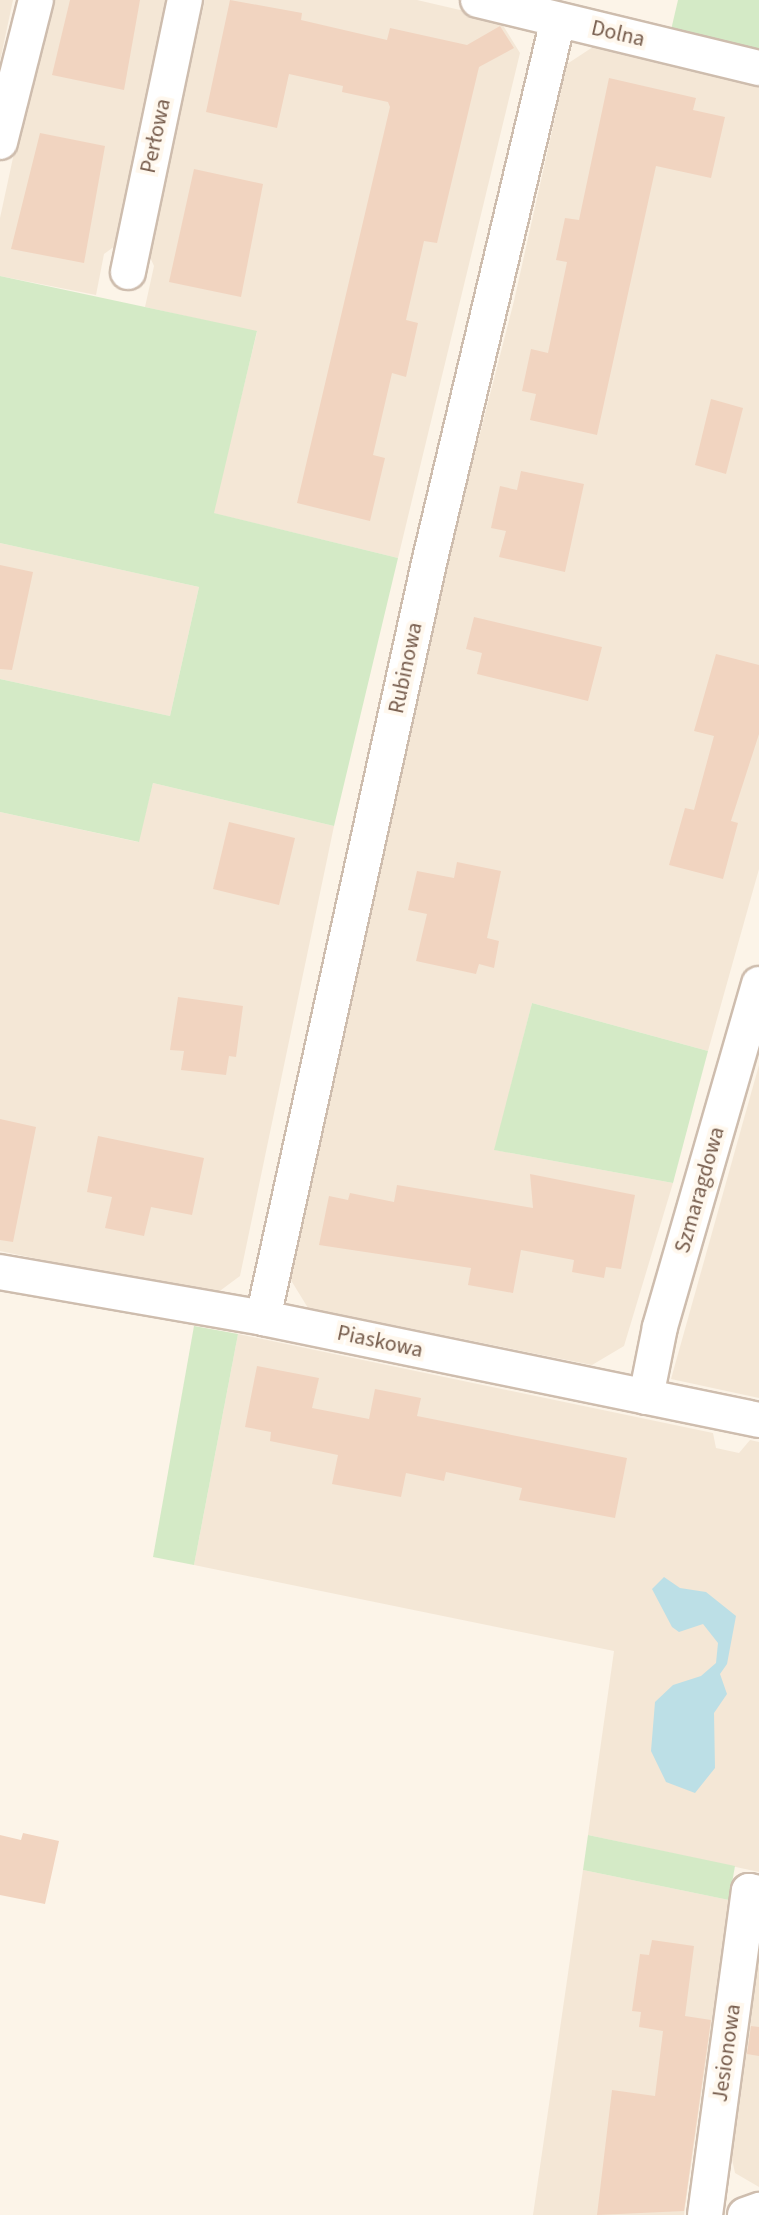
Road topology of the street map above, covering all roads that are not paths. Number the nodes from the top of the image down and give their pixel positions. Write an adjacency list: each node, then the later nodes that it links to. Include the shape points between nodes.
1 (36, 0): 6 (street)
2 (185, 0): 7 (street, Perłowa)
3 (478, 0): 4 (street, Dolna)
4 (558, 20): 5 (street, Dolna); 10 (street, Rubinowa, via 429,563)
5 (759, 68)
6 (0, 142)
7 (128, 272)
8 (759, 984): 11 (street, Szmaragdowa, via 660,1327)
9 (0, 1272): 10 (street, Piaskowa)
10 (263, 1318): 11 (street, Piaskowa)
11 (646, 1397): 12 (street, Piaskowa)
12 (759, 1420)
13 (754, 1892): 15 (street, Jesionowa)
14 (759, 2210): 16 (street)
15 (705, 2215)
16 (745, 2215)

